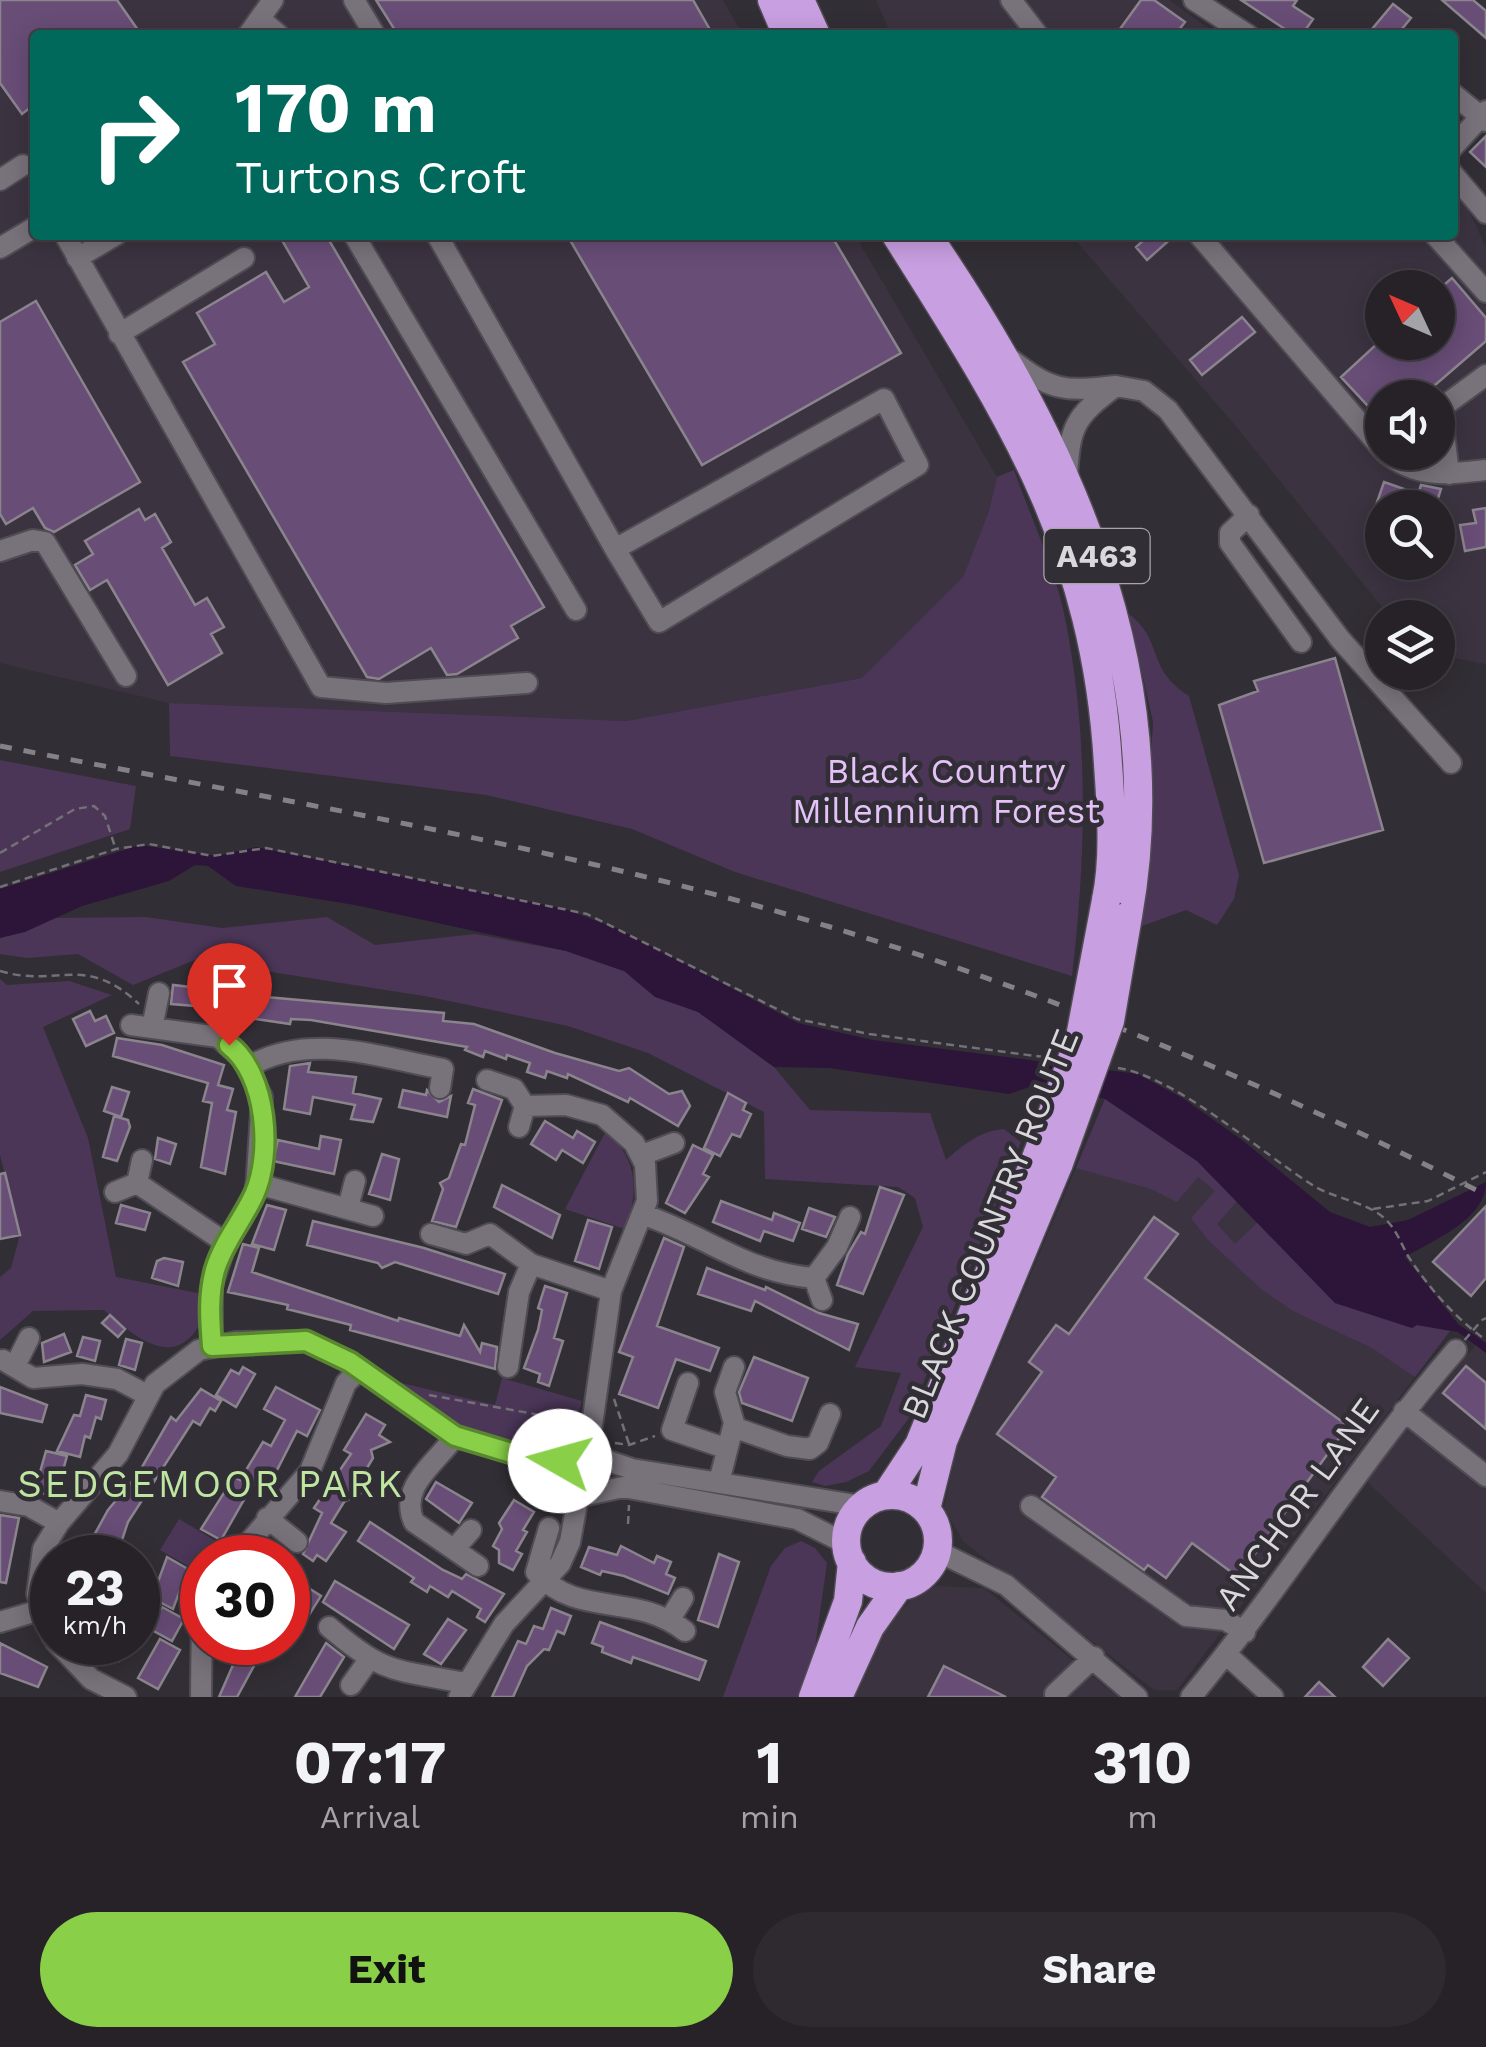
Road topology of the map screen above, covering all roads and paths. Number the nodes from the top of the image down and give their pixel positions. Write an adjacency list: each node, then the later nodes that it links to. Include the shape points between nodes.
1 (273, 0): 7 (street)
2 (354, 0): 8 (street)
3 (772, 0): 9 (highway)
4 (800, 0): 10 (highway)
5 (1012, 0): 11 (street)
6 (1194, 0): 12 (street)
7 (254, 27)
8 (372, 30)
9 (785, 30)
10 (814, 30)
11 (1034, 30)
12 (1240, 30)
13 (1458, 97): 14 (street)
14 (1485, 116): 15 (street)
15 (1458, 142)
16 (23, 165): 18 (street)
17 (1458, 179): 19 (street)
18 (0, 180)
19 (1486, 213)
20 (30, 230): 29 (street)
21 (68, 240): 30 (street)
22 (108, 240): 30 (street)
23 (357, 240): 45 (street)
24 (440, 240): 43 (street)
25 (899, 240): 53 (highway, BLACK COUNTRY ROUTE / A463, via 1010,419 1070,558 1106,716)
26 (930, 240): 34 (highway, BLACK COUNTRY ROUTE / A463)
27 (1204, 240): 37 (street)
28 (1439, 240): 32 (street)
29 (0, 248)
30 (77, 258): 33 (street)
31 (244, 258): 33 (street)
32 (1486, 292)
33 (119, 334): 48 (street, via 321,687 386,693)
34 (1007, 356): 36 (street, via 1041,383 1068,392); 41 (highway, BLACK COUNTRY ROUTE / A463)
35 (1486, 375): 40 (street, via 1442,408)
36 (1116, 386): 41 (street, via 1083,410 1070,433); 42 (street, via 1144,391 1168,410)
37 (1365, 429)
38 (1411, 470): 40 (street)
39 (1486, 470): 40 (street)
40 (1449, 474)
41 (1068, 477): 53 (highway, BLACK COUNTRY ROUTE / A463, via 1122,652 1134,742 1137,841)
42 (1249, 515): 46 (street, via 1230,532 1230,543); 49 (street, via 1340,638)
43 (616, 549): 43 (street, via 884,399 918,464 659,622)
44 (0, 551): 47 (street, via 45,542)
45 (576, 610)
46 (1300, 642)
47 (126, 676)
48 (527, 683)
49 (1452, 763)
50 (116, 849): 51 (path, via 111,828 94,806 75,808); 52 (path); 57 (path, via 149,844 212,856 266,848 541,901 620,928 798,1019)
51 (0, 852)
52 (0, 887)
53 (1117, 908): 64 (highway, BLACK COUNTRY ROUTE / A463, bridge, via 1110,1021)
54 (0, 971): 56 (path, via 92,975 132,997)
55 (159, 993): 56 (street)
56 (146, 1024): 58 (street, via 218,1037)
57 (1066, 1060)
58 (248, 1067): 61 (street, via 282,1050 315,1046 443,1069); 69 (street, via 262,1096)
59 (1110, 1067): 72 (path, via 1160,1084 1319,1189)
60 (487, 1080): 63 (street, via 519,1107 593,1110 618,1126)
61 (440, 1088)
62 (674, 1143): 63 (street)
63 (642, 1155): 73 (street)
64 (1049, 1158): 110 (highway, BLACK COUNTRY ROUTE / A463, via 918,1445); 112 (highway, BLACK COUNTRY ROUTE / A463, via 943,1441)
65 (142, 1160): 68 (street)
66 (1486, 1172): 72 (path, via 1428,1201)
67 (355, 1181): 71 (street)
68 (136, 1184): 70 (street); 77 (street)
69 (258, 1184): 71 (street); 77 (street)
70 (114, 1192)
71 (348, 1207): 74 (street)
72 (1372, 1209): 84 (path, via 1389,1222 1461,1322)
73 (644, 1214): 79 (street, via 768,1273); 80 (street)
74 (372, 1216)
75 (850, 1217): 79 (street)
76 (431, 1234): 78 (street, via 466,1244 490,1234)
77 (226, 1243): 85 (street, via 209,1302)
78 (531, 1264): 80 (street); 88 (street)
79 (814, 1278): 81 (street)
80 (611, 1291): 99 (street)
81 (822, 1300)
82 (1484, 1319): 86 (path, bridge)
83 (28, 1338): 93 (street, via 9,1363 32,1378 82,1374 117,1380)
84 (1486, 1340)
85 (212, 1346): 89 (street, via 306,1341); 93 (street, via 175,1365)
86 (1456, 1350): 94 (street, ANCHOR LANE)
87 (734, 1366): 96 (street, via 725,1392)
88 (508, 1367)
89 (360, 1368): 98 (street); 113 (street, via 346,1383 310,1470)
90 (688, 1383): 97 (street)
91 (612, 1390): 100 (path)
92 (419, 1394): 99 (path, via 540,1415)
93 (147, 1395): 114 (street, via 118,1454)
94 (1404, 1411): 104 (street); 131 (street, ANCHOR LANE)
95 (830, 1414): 96 (street, via 810,1449)
96 (733, 1427): 101 (street)
97 (672, 1430): 100 (path); 101 (street)
98 (455, 1436): 103 (street); 121 (street, via 408,1500 414,1522)
99 (590, 1442): 100 (path); 102 (street); 103 (street, via 566,1452)
100 (629, 1445): 105 (path)
101 (725, 1448): 106 (street)
102 (608, 1461): 105 (street); 107 (street)
103 (558, 1467): 108 (street, via 563,1487)
104 (1486, 1476)
105 (633, 1479): 106 (street); 107 (street); 115 (path); 123 (street, via 796,1519)
106 (719, 1482): 110 (street)
107 (604, 1488): 108 (street)
108 (578, 1497): 125 (street, via 570,1542)
109 (0, 1501): 114 (street, via 29,1506)
110 (874, 1501): 112 (highway, via 906,1497); 123 (highway, BLACK COUNTRY ROUTE, via 850,1523)
111 (1031, 1506): 131 (street, via 1186,1616 1224,1620)
112 (926, 1509): 122 (highway, BLACK COUNTRY ROUTE, via 937,1529)
113 (267, 1518): 119 (street); 120 (street)
114 (59, 1522): 118 (street)
115 (628, 1524)
116 (549, 1528): 125 (street, via 536,1572)
117 (471, 1530): 121 (street)
118 (53, 1535)
119 (254, 1535)
120 (288, 1535)
121 (455, 1548): 124 (street)
122 (937, 1551): 126 (highway, via 924,1574); 133 (street, via 1006,1585)
123 (849, 1553): 126 (highway, via 868,1580); 142 (highway, BLACK COUNTRY ROUTE, via 848,1601)
124 (478, 1566)
125 (546, 1581): 127 (street, via 563,1596 638,1606 677,1625); 138 (street, via 504,1624)
126 (899, 1586): 143 (highway, via 870,1627)
127 (683, 1598)
128 (30, 1613): 129 (street)
129 (0, 1622)
130 (329, 1627): 134 (street)
131 (1245, 1632): 132 (street, ANCHOR LANE)
132 (1226, 1654): 145 (street, ANCHOR LANE); 146 (street)
133 (1094, 1656): 139 (street); 144 (street)
134 (368, 1661): 137 (street); 138 (street)
135 (76, 1665): 140 (street)
136 (201, 1665): 141 (street)
137 (351, 1686)
138 (462, 1690)
139 (1055, 1694)
140 (126, 1697)
141 (201, 1697)
142 (813, 1697)
143 (838, 1697)
144 (1137, 1697)
145 (1191, 1697)
146 (1272, 1697)

